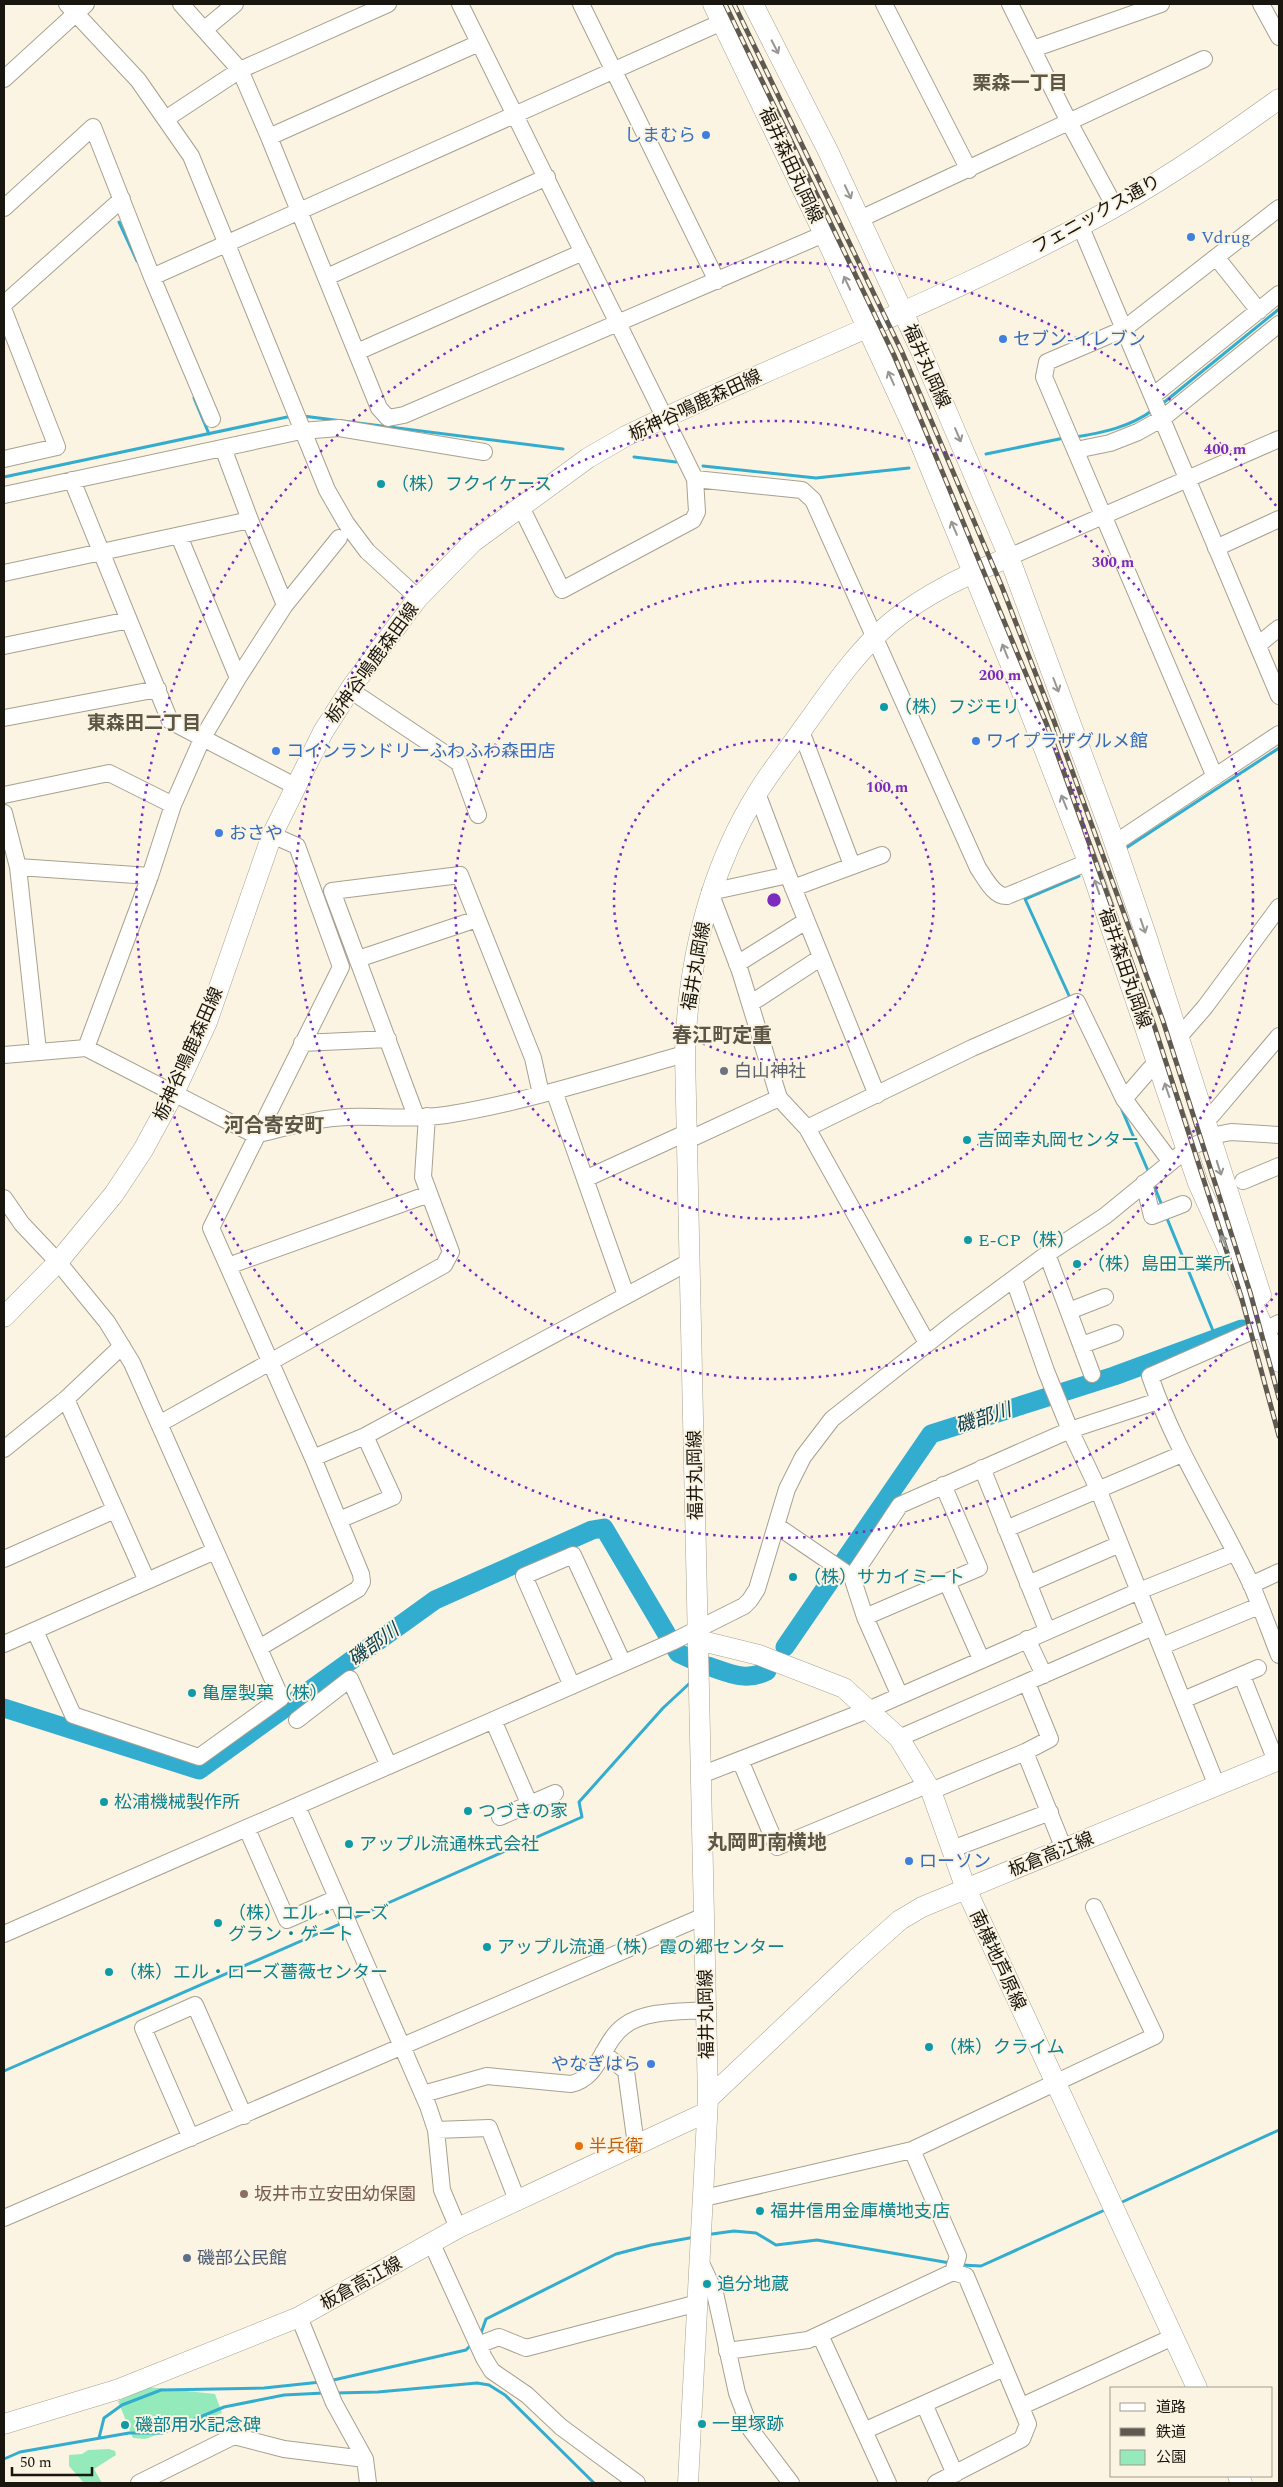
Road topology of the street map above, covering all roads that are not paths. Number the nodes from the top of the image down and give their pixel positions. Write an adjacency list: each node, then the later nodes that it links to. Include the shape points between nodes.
1 (181, 4): 14 (street)
2 (235, 4): 14 (street)
3 (388, 4): 19 (street)
4 (460, 4): 16 (street)
5 (581, 4): 20 (street)
6 (713, 4): 13 (main road, 福井森田丸岡線)
7 (884, 4): 27 (street)
8 (1010, 4): 17 (street)
9 (1161, 4): 17 (street)
10 (1260, 4): 15 (street)
11 (757, 5): 34 (main road, one-way to 34)
12 (76, 7): 21 (street); 24 (street)
13 (722, 22): 20 (street); 36 (main road, 福井森田丸岡線)
14 (205, 29): 19 (street)
15 (1279, 37)
16 (479, 43): 23 (street); 26 (street)
17 (1033, 50): 25 (street)
18 (1204, 59): 25 (street)
19 (240, 70): 24 (street); 26 (street)
20 (615, 72): 23 (street); 42 (street)
21 (4, 79)
22 (1279, 99): 30 (main road, フェニックス通り, via 1224,139)
23 (515, 115): 28 (street); 33 (street)
24 (167, 118): 37 (street, via 191,156)
25 (1069, 122): 27 (street); 30 (street)
26 (269, 137): 33 (street)
27 (968, 170): 34 (street)
28 (547, 178): 38 (street); 41 (street)
29 (122, 198): 31 (street, via 93,127); 40 (street); 44 (street)
30 (1115, 207): 35 (main road, フェニックス通り)
31 (4, 208)
32 (1279, 208): 39 (street)
33 (299, 210): 37 (street); 41 (street)
34 (860, 219): 46 (main road)
35 (1080, 224): 46 (main road, フェニックス通り); 50 (street)
36 (824, 234): 42 (street); 49 (main road, 福井森田丸岡線, one-way to 36)
37 (226, 242): 40 (street); 57 (street)
38 (583, 252): 48 (street); 52 (street)
39 (1216, 257): 47 (street); 50 (street)
40 (152, 277): 56 (street)
41 (327, 278): 52 (street)
42 (717, 281): 48 (street)
43 (1279, 294): 47 (street)
44 (4, 304)
45 (4, 311): 62 (street, via 57,446)
46 (902, 311): 49 (main road, 福井丸岡線); 75 (main road, 福井丸岡線, one-way to 75)
47 (1259, 311): 53 (street)
48 (617, 321): 52 (street, via 404,415 388,418 379,408); 54 (street)
49 (868, 327): 54 (main road, 栃神谷鳴鹿森田線); 76 (main road, one-way to 49)
50 (1124, 329): 53 (street); 60 (street, via 1047,362 1044,377)
51 (1277, 331): 55 (street)
52 (357, 352)
53 (1154, 395): 55 (street)
54 (666, 417): 63 (street); 67 (main road, 栃神谷鳴鹿森田線, via 588,458)
55 (1163, 418): 60 (street, via 1138,432); 65 (street)
56 (212, 419)
57 (300, 428): 59 (street); 61 (street, via 339,428); 78 (street, via 327,490 346,523 367,551)
58 (1279, 439): 65 (street)
59 (223, 448): 64 (street); 70 (street)
60 (1076, 450): 68 (street)
61 (484, 452)
62 (4, 459)
63 (695, 479): 67 (street, via 697,512 693,520 562,590); 82 (street, via 802,490 813,500)
64 (72, 480): 66 (street); 74 (street)
65 (1186, 480): 68 (street); 73 (street)
66 (4, 495)
67 (521, 507): 78 (main road, 栃神谷鳴鹿森田線, via 473,542)
68 (1104, 516): 75 (street); 93 (street)
69 (1279, 519): 73 (street)
70 (250, 520): 71 (street); 79 (street)
71 (179, 536): 74 (street); 85 (street)
72 (339, 538): 79 (street)
73 (1216, 548): 83 (street)
74 (102, 553): 77 (street); 80 (street)
75 (1009, 557): 76 (main road, 福井丸岡線); 101 (main road, 福井森田丸岡線, one-way to 101)
76 (974, 572): 82 (main road, 福井丸岡線, via 924,598); 103 (main road, 福井森田丸岡線, one-way to 76)
77 (4, 573)
78 (418, 598): 87 (main road, 栃神谷鳴鹿森田線)
79 (285, 605): 85 (street)
80 (129, 620): 84 (street); 86 (street)
81 (1279, 628): 83 (street)
82 (875, 637): 90 (main road, 福井丸岡線, via 834,684); 103 (street, via 978,868 994,891 1000,896 1007,896)
83 (1258, 645): 88 (street)
84 (4, 646)
85 (238, 678): 92 (street)
86 (158, 689): 89 (street); 92 (street, via 170,721)
87 (350, 690): 94 (main road, 栃神谷鳴鹿森田線, via 323,732); 99 (street, via 459,762)
88 (1279, 696)
89 (4, 718)
90 (801, 731): 95 (main road, 福井丸岡線); 104 (street)
91 (1279, 734): 93 (street)
92 (202, 739): 94 (street); 97 (street)
93 (1215, 777): 101 (street)
94 (295, 786): 100 (main road, 栃神谷鳴鹿森田線)
95 (757, 793): 107 (street); 108 (main road, 福井丸岡線, via 729,845)
96 (4, 795): 97 (street, via 108,773)
97 (173, 805): 106 (street)
98 (4, 813): 105 (street)
99 (478, 815)
100 (272, 835): 119 (street, via 297,846 340,967); 125 (main road, 栃神谷鳴鹿森田線, via 207,1022)
101 (1115, 843): 117 (main road, 福井森田丸岡線, one-way to 117)
102 (882, 855): 104 (street)
103 (1088, 862): 124 (main road, 福井森田丸岡線, one-way to 103)
104 (852, 865): 107 (street)
105 (18, 867): 106 (street); 121 (street)
106 (150, 876): 120 (street)
107 (791, 882): 108 (street); 111 (street)
108 (710, 892): 114 (street); 122 (main road, 福井丸岡線, via 691,979)
109 (1279, 907): 117 (street)
110 (478, 919): 113 (street); 113 (street, via 460,875 332,891); 126 (street)
111 (806, 921): 112 (street); 114 (street)
112 (820, 958): 115 (street); 127 (street)
113 (358, 959): 118 (street)
114 (737, 964): 115 (street)
115 (750, 1004): 128 (street)
116 (1279, 1036): 131 (street, via 1212,1115)
117 (1178, 1038): 131 (main road, 福井森田丸岡線)
118 (388, 1039): 119 (street); 130 (street)
119 (302, 1043): 133 (street)
120 (86, 1048): 121 (street); 125 (street)
121 (38, 1051): 123 (street)
122 (685, 1054): 126 (street); 135 (main road, 福井丸岡線)
123 (4, 1055)
124 (1157, 1062): 129 (street); 137 (main road, 福井森田丸岡線, one-way to 124)
125 (174, 1093): 133 (street); 147 (main road, 栃神谷鳴鹿森田線, via 114,1194)
126 (547, 1093): 130 (street, via 472,1110); 140 (street)
127 (877, 1095): 129 (street, via 972,1048 1077,1002); 132 (street)
128 (779, 1098): 132 (street); 135 (street)
129 (1124, 1099): 138 (street)
130 (422, 1116): 133 (street, via 345,1117); 143 (street, via 423,1177)
131 (1204, 1118): 136 (main road, 福井森田丸岡線)
132 (807, 1128): 157 (street)
133 (255, 1135): 149 (street, via 211,1228)
134 (1279, 1135): 136 (street, via 1239,1131)
135 (688, 1136): 140 (street); 148 (main road, 福井丸岡線)
136 (1210, 1138): 137 (street); 155 (main road, 福井森田丸岡線, one-way to 155)
137 (1187, 1149): 138 (street); 155 (main road, 福井森田丸岡線, one-way to 137, via 1211,1212)
138 (1171, 1162): 142 (street)
139 (1279, 1166): 141 (street)
140 (585, 1179): 151 (street)
141 (1243, 1181)
142 (1144, 1184): 145 (street, via 1152,1216); 146 (street, via 1105,1216)
143 (429, 1194): 149 (street); 160 (street, via 451,1252 444,1265)
144 (4, 1198): 147 (street, via 22,1224)
145 (1183, 1204)
146 (1047, 1254): 150 (street); 153 (street)
147 (58, 1262): 154 (main road, 栃神谷鳴鹿森田線); 159 (street, via 107,1322)
148 (689, 1262): 151 (street); 194 (main road, 福井丸岡線)
149 (228, 1266): 160 (street)
150 (1014, 1280): 157 (street); 166 (street)
151 (626, 1295): 167 (street)
152 (1105, 1297): 153 (street)
153 (1069, 1311): 158 (street)
154 (4, 1317)
155 (1270, 1325): 161 (main road, 福井森田丸岡線); 164 (street, via 1150,1376)
156 (1115, 1333): 158 (street)
157 (927, 1343): 176 (street, via 832,1419 803,1457 787,1489)
158 (1082, 1345): 162 (street)
159 (122, 1346): 163 (street); 165 (street)
160 (270, 1361): 165 (street); 170 (street)
161 (1279, 1362)
162 (1092, 1374)
163 (66, 1400): 168 (street); 174 (street)
164 (1158, 1402): 166 (street); 169 (street)
165 (159, 1424): 179 (street)
166 (1070, 1430): 171 (street); 173 (street)
167 (365, 1436): 170 (street); 175 (street, via 393,1497)
168 (4, 1449)
169 (1182, 1454): 173 (street); 180 (street)
170 (313, 1458): 175 (street)
171 (982, 1468): 172 (street); 177 (street)
172 (943, 1485): 182 (street, via 900,1505); 185 (street, via 979,1568)
173 (1098, 1489): 177 (street); 178 (street)
174 (115, 1510): 181 (street); 184 (street)
175 (339, 1520): 198 (street, via 361,1574 362,1582 358,1589)
176 (777, 1526): 182 (street); 194 (street, via 757,1589 750,1600)
177 (1006, 1529): 186 (street)
178 (1120, 1544): 186 (street); 188 (street)
179 (216, 1551): 184 (street); 198 (street)
180 (1234, 1553): 187 (street); 188 (street)
181 (4, 1559)
182 (844, 1572): 190 (street)
183 (1279, 1572): 187 (street)
184 (148, 1581): 193 (street)
185 (947, 1582): 190 (street); 200 (street)
186 (1028, 1584): 192 (street)
187 (1251, 1585): 189 (street)
188 (1139, 1590): 191 (street); 192 (street)
189 (1259, 1606): 197 (street); 199 (street)
190 (865, 1617): 207 (street)
191 (1154, 1627): 197 (street); 203 (street)
192 (1047, 1630): 195 (street)
193 (34, 1631): 196 (street); 198 (street, via 73,1715 199,1757 280,1698)
194 (698, 1635): 201 (street); 209 (main road, 南横地芦原線, via 844,1688); 217 (main road, 福井丸岡線)
195 (1027, 1639): 200 (street); 203 (street)
196 (4, 1644)
197 (1162, 1646): 208 (street)
198 (258, 1648)
199 (1279, 1655)
200 (981, 1659): 207 (street)
201 (623, 1663): 206 (street); 206 (street, via 572,1555 524,1576)
202 (1258, 1668): 204 (street)
203 (1044, 1675): 205 (street)
204 (1242, 1676): 208 (street); 215 (street)
205 (1026, 1683): 212 (street); 213 (street, via 1050,1739)
206 (572, 1686): 211 (street)
207 (900, 1696): 209 (street)
208 (1183, 1700): 218 (street)
209 (868, 1710): 212 (main road, 南横地芦原線); 214 (street)
210 (297, 1720): 216 (street, via 350,1679)
211 (493, 1720): 216 (street); 221 (street)
212 (899, 1738): 219 (main road, 南横地芦原線)
213 (1025, 1752): 219 (street); 223 (street)
214 (740, 1760): 217 (street); 219 (street, via 777,1847)
215 (1278, 1760): 218 (main road, 板倉高江線)
216 (389, 1766): 222 (street)
217 (700, 1775): 231 (main road, 福井丸岡線)
218 (1217, 1786): 227 (main road, 板倉高江線)
219 (929, 1788): 226 (main road, 南横地芦原線)
220 (555, 1793): 221 (street)
221 (529, 1803): 224 (street)
222 (298, 1806): 225 (street); 229 (street)
223 (1050, 1812): 226 (street); 227 (street)
224 (500, 1817)
225 (247, 1828): 229 (street, via 288,1920); 232 (street)
226 (952, 1849): 228 (main road, 南横地芦原線)
227 (1064, 1849): 228 (main road, 板倉高江線)
228 (966, 1889): 236 (main road, 南横地芦原線); 238 (main road, 板倉高江線, via 900,1920)
229 (337, 1898): 234 (street)
230 (1094, 1907): 236 (street, via 1156,2036)
231 (704, 1916): 233 (main road, 福井丸岡線); 234 (street)
232 (4, 1934)
233 (706, 2010): 235 (street, via 633,2020 623,2026); 238 (main road, 福井丸岡線)
234 (404, 2047): 237 (street); 239 (street)
235 (603, 2053): 237 (street, via 589,2076 571,2084 487,2076); 242 (street, via 626,2071)
236 (1054, 2083): 243 (street); 254 (main road, 南横地芦原線)
237 (423, 2094): 240 (street)
238 (707, 2106): 242 (main road, 板倉高江線); 244 (main road, 福井丸岡線)
239 (244, 2116): 241 (street); 241 (street, via 195,2005 144,2028)
240 (436, 2130): 245 (street, via 489,2128); 247 (street, via 442,2190)
241 (190, 2138): 246 (street)
242 (636, 2145): 245 (main road, 板倉高江線)
243 (912, 2150): 244 (street); 250 (street, via 958,2256)
244 (704, 2198): 249 (main road, 福井丸岡線)
245 (518, 2200): 247 (main road, 板倉高江線)
246 (4, 2218)
247 (458, 2228): 248 (main road, 板倉高江線)
248 (432, 2244): 252 (main road, 板倉高江線); 255 (street)
249 (700, 2260): 251 (main road, 福井丸岡線); 256 (street, via 715,2293)
250 (953, 2272): 253 (street); 257 (street, via 966,2276)
251 (698, 2303): 255 (street, via 526,2348 499,2337); 268 (main road, 福井丸岡線)
252 (298, 2317): 261 (main road, 板倉高江線, via 119,2389); 263 (street, via 334,2403)
253 (820, 2335): 256 (street, via 791,2344); 262 (street)
254 (1173, 2337): 258 (main road, 南横地芦原線); 260 (street)
255 (478, 2345): 267 (street, via 492,2371 527,2395 561,2428)
256 (728, 2351): 269 (street, via 737,2393 751,2430)
257 (1004, 2368): 259 (street); 260 (street)
258 (1197, 2387)
259 (924, 2404): 262 (street); 264 (street)
260 (1022, 2406): 264 (street, via 1028,2424 1022,2439)
261 (4, 2424)
262 (866, 2430): 270 (street)
263 (365, 2459): 265 (street, via 284,2449 234,2436); 266 (street)
264 (955, 2474): 271 (street)
265 (139, 2483)
266 (368, 2483)
267 (637, 2483)
268 (688, 2483)
269 (791, 2483)
270 (888, 2483)
271 (936, 2483)

